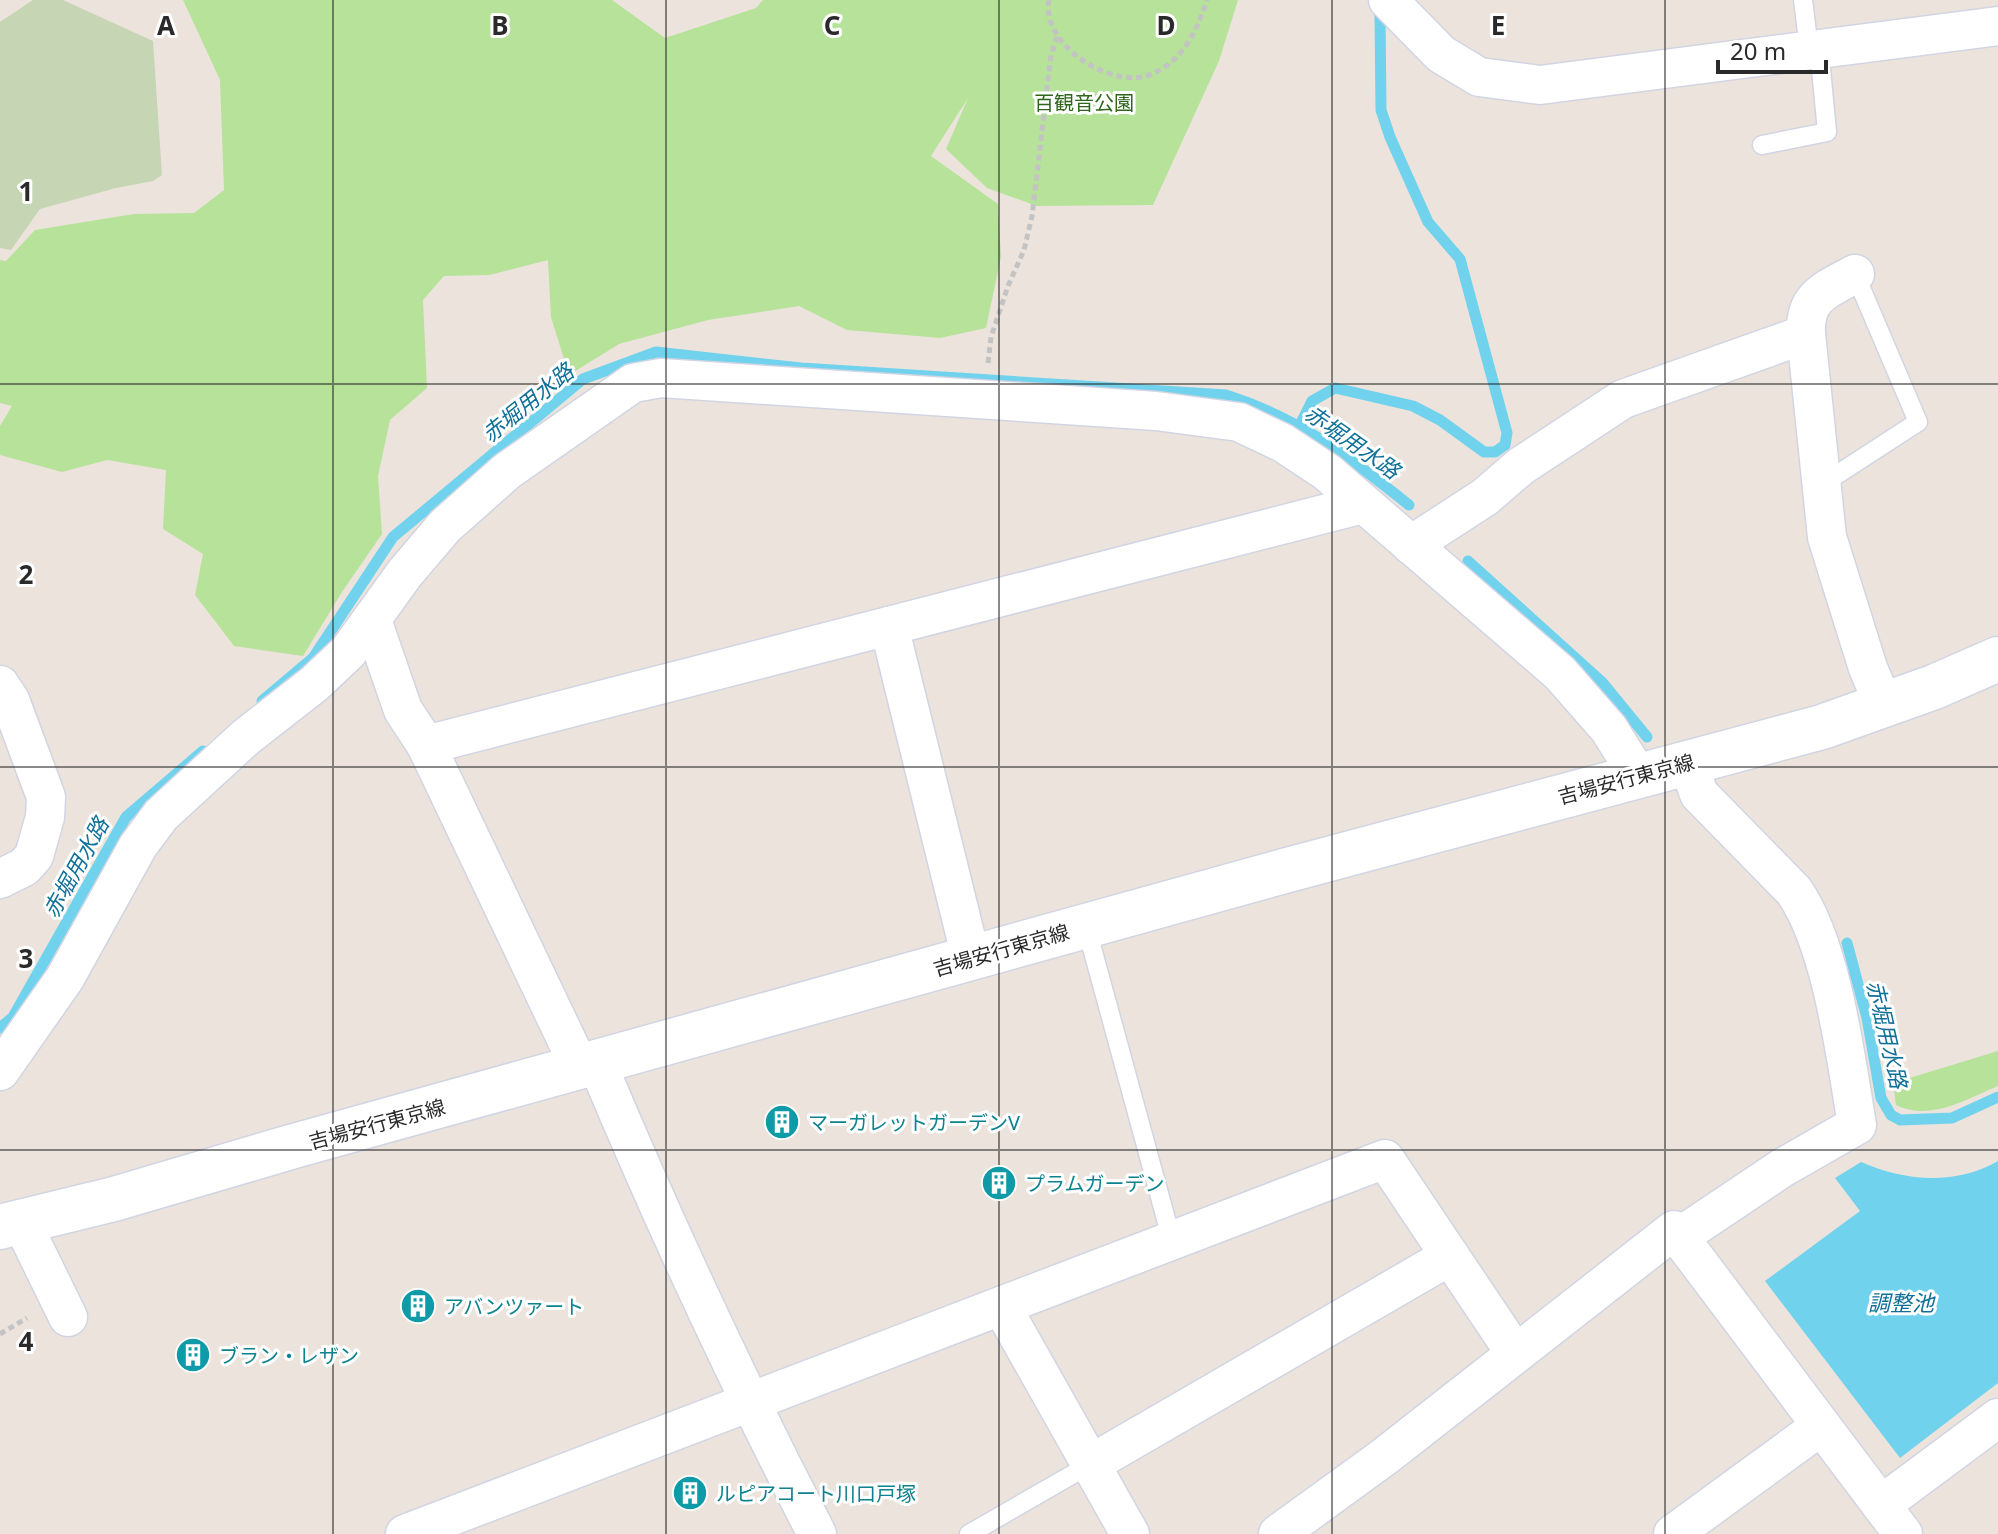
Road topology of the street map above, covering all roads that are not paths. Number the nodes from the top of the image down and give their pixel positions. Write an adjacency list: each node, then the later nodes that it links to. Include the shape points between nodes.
1 (1388, 0): 4 (street, via 1441,54 1479,77 1540,85)
2 (1803, 0): 4 (lane)
3 (1998, 26): 4 (street)
4 (1814, 48): 5 (lane, via 1827,132)
5 (1762, 145)
6 (1855, 274): 7 (street, via 1818,294 1805,317); 8 (lane, via 1918,422)
7 (1806, 334): 8 (street); 10 (street, via 1623,399)
8 (1824, 483): 15 (street, via 1827,537)
9 (1363, 504): 10 (street); 11 (street, via 1327,472 1239,422 1156,411 661,378 633,383 507,471 445,526); 12 (street)
10 (1411, 545): 18 (street, via 1560,673 1609,729)
11 (372, 620): 16 (street, via 403,710); 23 (street, via 314,684 161,815 138,846 65,978)
12 (889, 626): 16 (street); 21 (street)
13 (1998, 659): 15 (main road, 吉場安行東京線)
14 (0, 685): 19 (street, via 46,797 34,856)
15 (1884, 706): 17 (main road, 吉場安行東京線)
16 (426, 745): 22 (street)
17 (1688, 763): 18 (main road, 吉場安行東京線); 25 (street, via 1699,794 1805,906 1827,973 1857,1125)
18 (1639, 777): 20 (main road, 吉場安行東京線)
19 (0, 879)
20 (1086, 926): 21 (main road, 吉場安行東京線); 26 (lane)
21 (971, 958): 22 (main road, 吉場安行東京線)
22 (588, 1066): 24 (main road, 吉場安行東京線); 31 (street)
23 (0, 1071)
24 (8, 1219): 29 (street)
25 (1679, 1237): 30 (street, via 1674,1230); 33 (street)
26 (1172, 1241): 27 (street, via 1385,1159); 28 (street)
27 (1450, 1256): 30 (street); 34 (street)
28 (1002, 1307): 31 (street); 34 (street)
29 (53, 1315)
30 (1515, 1353): 40 (street)
31 (750, 1404): 36 (street); 37 (street)
32 (1998, 1418): 35 (street)
33 (1821, 1426): 35 (street); 41 (street)
34 (1089, 1465): 38 (lane); 39 (street)
35 (1892, 1520)
36 (405, 1534)
37 (817, 1534)
38 (969, 1534)
39 (1130, 1534)
40 (1278, 1534)
41 (1673, 1534)

